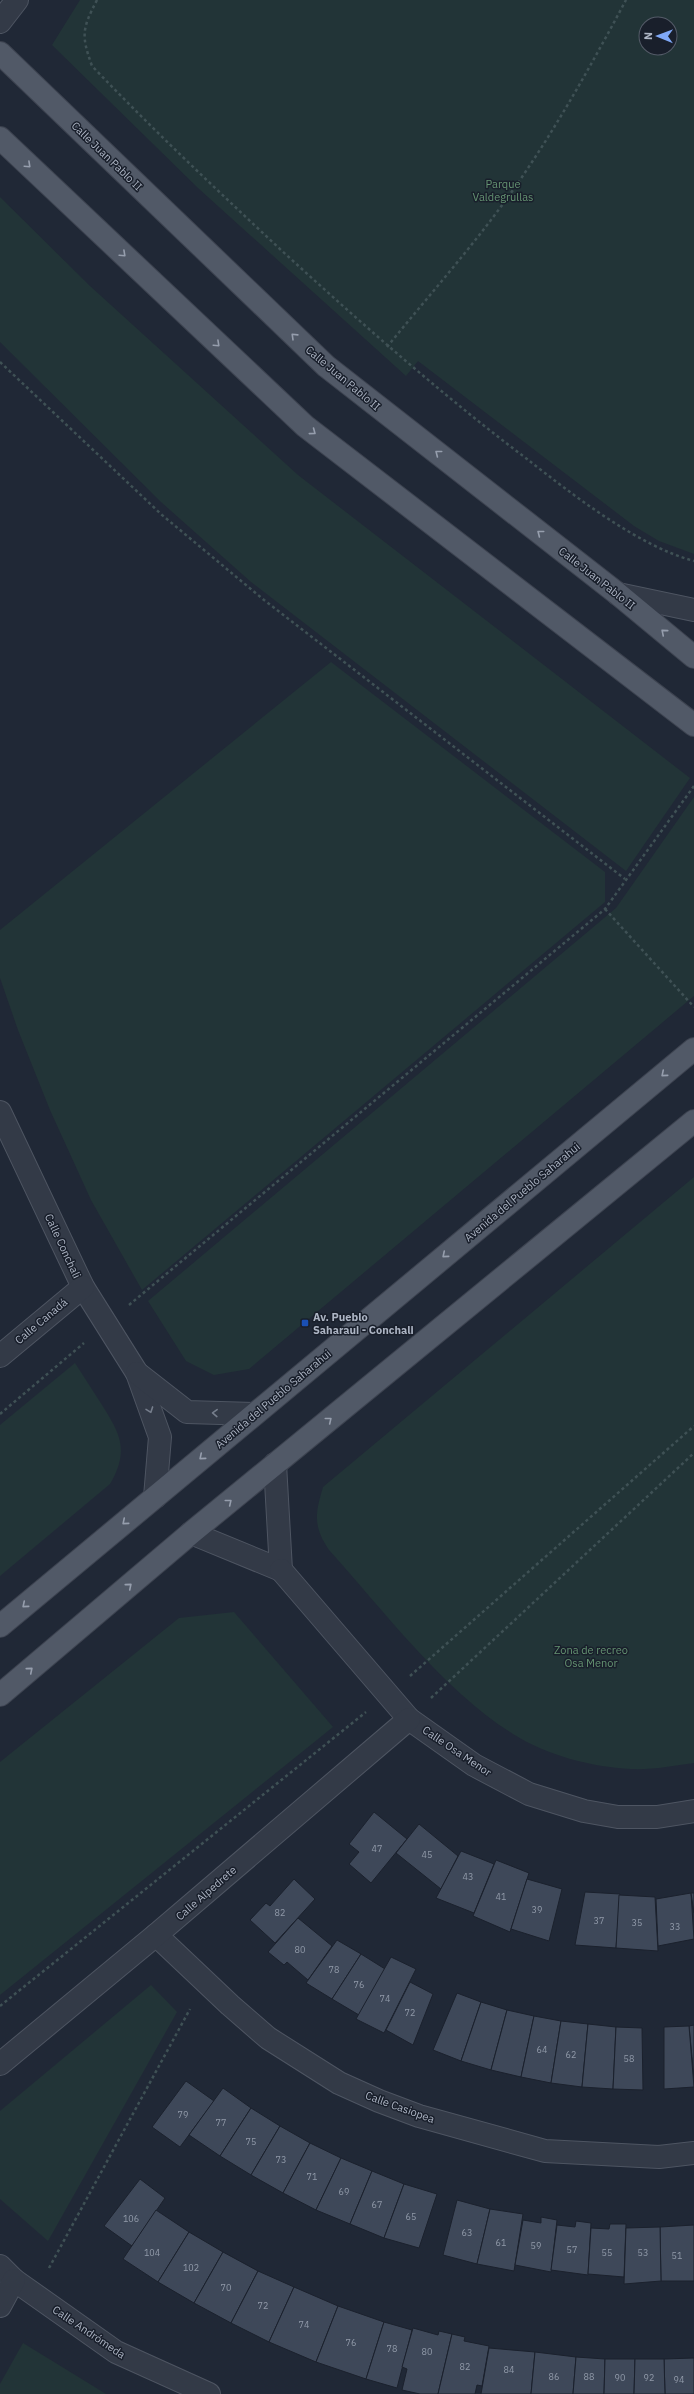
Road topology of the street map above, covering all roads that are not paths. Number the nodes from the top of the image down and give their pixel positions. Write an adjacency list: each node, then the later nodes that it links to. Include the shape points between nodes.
1 (17, 0): 2 (street)
2 (0, 22)
3 (0, 53): 5 (main road, Calle Juan Pablo II, one-way to 3, via 326,366)
4 (0, 138): 8 (main road, one-way to 8, via 305,426)
5 (618, 594): 6 (street); 7 (main road, Calle Juan Pablo II, one-way to 5)
6 (694, 610)
7 (694, 657)
8 (694, 725)
9 (694, 1049): 15 (main road, Avenida del Pueblo Saharahui, one-way to 15)
10 (0, 1112): 12 (street, Calle Conchali)
11 (694, 1121): 16 (main road, one-way to 11)
12 (83, 1287): 13 (street, Calle Canadá); 14 (street, Calle Conchali)
13 (0, 1356)
14 (137, 1373): 15 (street, Calle Conchali, one-way to 14, via 186,1412); 17 (street, Calle Conchali, one-way to 17, via 160,1437)
15 (254, 1414): 17 (main road, Avenida del Pueblo Saharahui, one-way to 17)
16 (275, 1464): 18 (main road, one-way to 16); 19 (street)
17 (155, 1497): 20 (main road, Avenida del Pueblo Saharahui, one-way to 20)
18 (191, 1533): 19 (street); 21 (main road, one-way to 18)
19 (282, 1570): 22 (street, Calle Osa Menor)
20 (0, 1626)
21 (0, 1695)
22 (409, 1719): 23 (street, Calle Osa Menor, via 474,1765 529,1794 584,1812 618,1817 657,1817); 24 (street, Calle Alpedrete)
23 (694, 1811)
24 (156, 1936): 25 (street, Calle Alpedrete); 26 (street, Calle Casiopea, via 268,2038 303,2062 378,2101 418,2116 546,2151 659,2157)
25 (0, 2064)
26 (694, 2153)
27 (7, 2273): 28 (street); 29 (street, Calle Andrómeda, via 116,2352)
28 (0, 2306)
29 (209, 2394)

